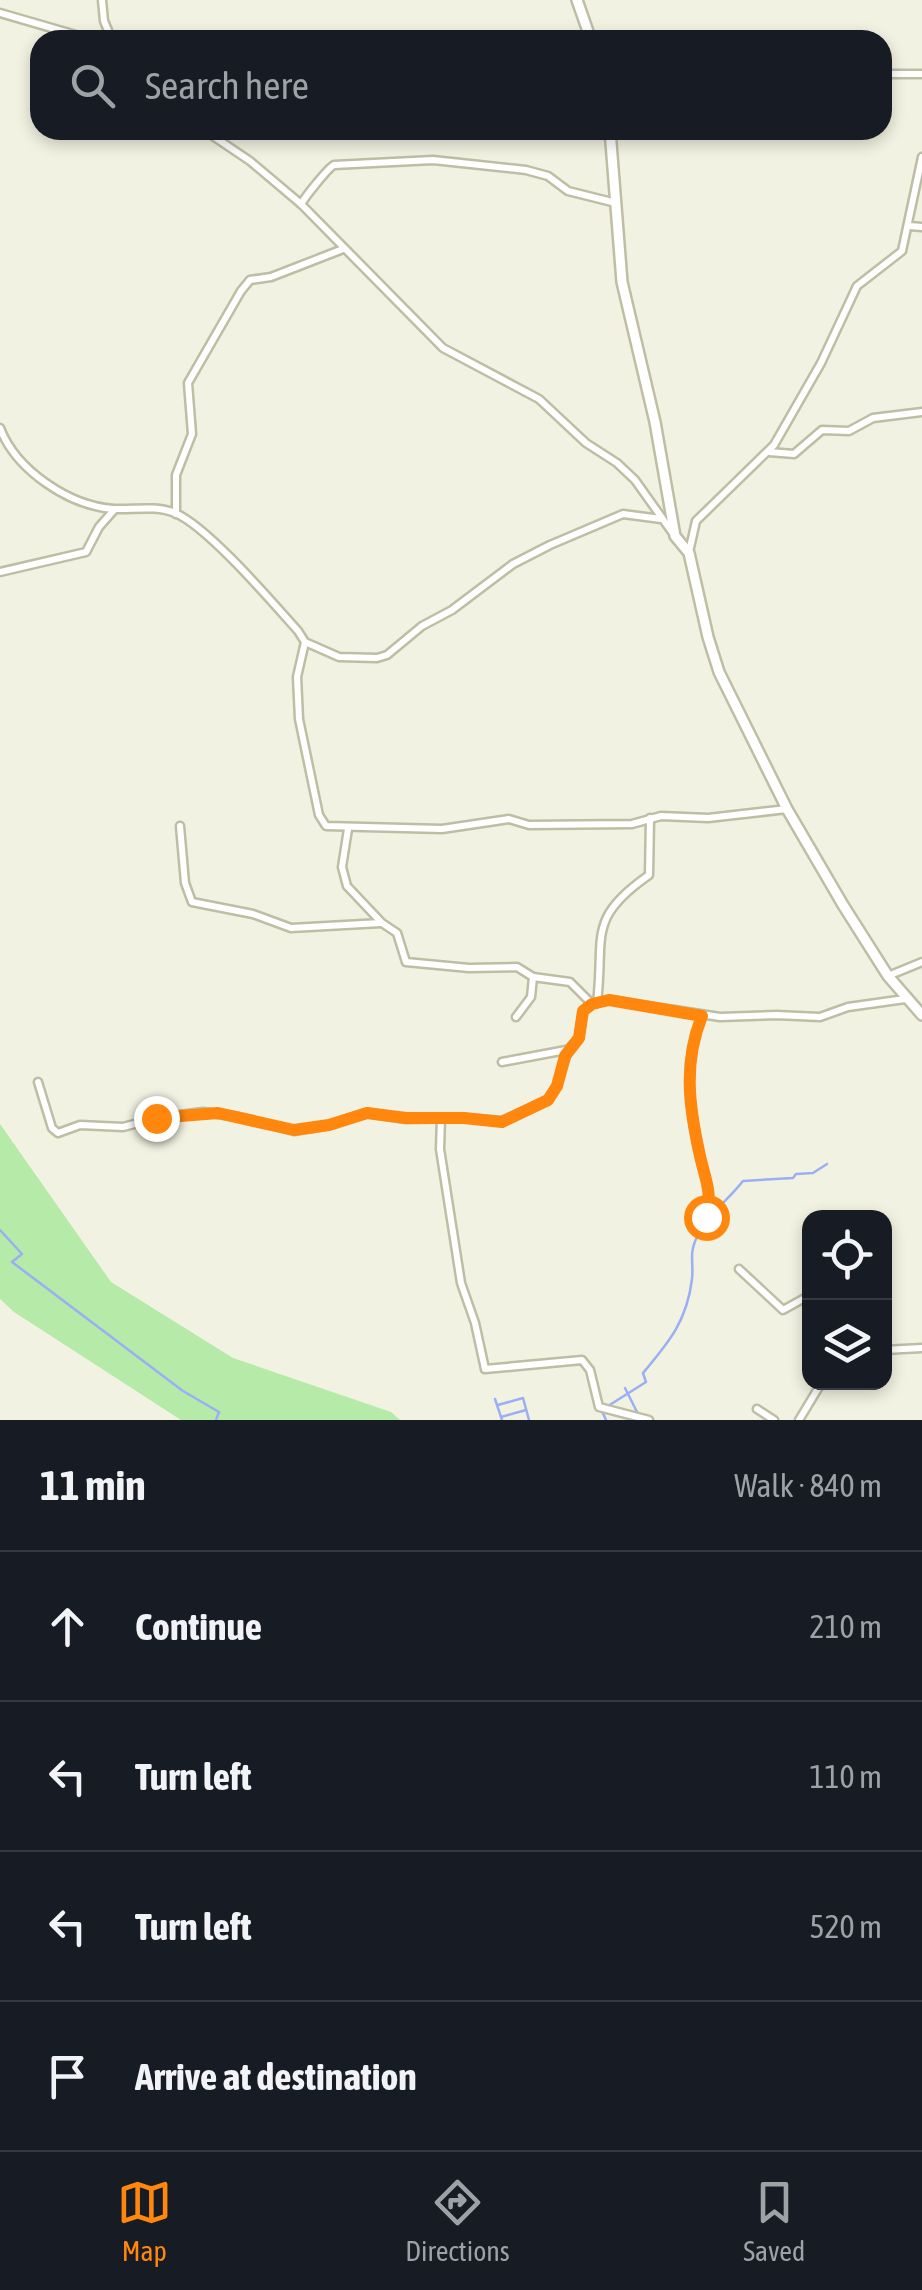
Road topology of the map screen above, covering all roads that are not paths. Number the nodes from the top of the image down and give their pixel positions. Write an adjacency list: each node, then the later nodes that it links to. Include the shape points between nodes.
1 (102, 0): 5 (street)
2 (577, 0): 6 (street)
3 (0, 12): 4 (street)
4 (60, 30)
5 (108, 30)
6 (588, 30)
7 (892, 74): 8 (street)
8 (922, 74)
9 (219, 140): 12 (street)
10 (611, 140): 13 (street)
11 (922, 157): 14 (street)
12 (301, 204): 13 (street, via 334,165 414,160 538,172 568,190); 16 (street)
13 (618, 204): 23 (street, via 622,282)
14 (909, 226): 15 (street); 19 (street, via 899,255 857,286)
15 (922, 227)
16 (343, 248): 21 (street, via 250,280 240,290 188,383 192,434 176,476); 22 (street, via 444,348 540,399 616,463)
17 (922, 412): 19 (street, via 822,430 794,454)
18 (0, 428): 20 (street, via 13,455 56,493)
19 (768, 452): 24 (street, via 696,520)
20 (115, 510): 21 (street); 25 (street, via 81,555)
21 (176, 514): 26 (street, via 228,556)
22 (662, 519): 23 (street); 26 (street, via 623,514 550,545 387,655 339,657)
23 (676, 536): 24 (street)
24 (689, 553): 27 (street, via 719,672)
25 (0, 572)
26 (305, 642): 30 (street, via 298,719 312,785 322,822)
27 (787, 809): 28 (street); 33 (street)
28 (650, 818): 30 (street); 36 (street, via 649,875 614,903 602,926)
29 (180, 826): 31 (street, via 192,902 291,928)
30 (348, 829): 31 (street, via 344,879)
31 (382, 923): 34 (street, via 397,933 406,962 508,965)
32 (922, 962): 33 (street)
33 (888, 976): 35 (street)
34 (533, 977): 36 (street, via 570,982); 39 (street, via 531,997)
35 (905, 999): 37 (street); 38 (street, via 820,1017)
36 (594, 1004): 38 (street, via 609,1000); 40 (street, via 583,1011 579,1038)
37 (922, 1015)
38 (702, 1016): 44 (street, via 688,1071 710,1190)
39 (516, 1017)
40 (568, 1050): 41 (street); 43 (street, via 548,1100 502,1122)
41 (502, 1062)
42 (38, 1082): 43 (street, via 58,1133 203,1112 294,1130 367,1113)
43 (440, 1118): 51 (street, via 460,1283 485,1369 582,1360 599,1406)
44 (706, 1217)
45 (739, 1269): 46 (street, via 784,1310)
46 (802, 1300)
47 (922, 1348): 48 (street)
48 (892, 1350)
49 (816, 1390): 53 (street)
50 (757, 1409): 52 (street)
51 (649, 1420)
52 (774, 1420)
53 (799, 1420)

